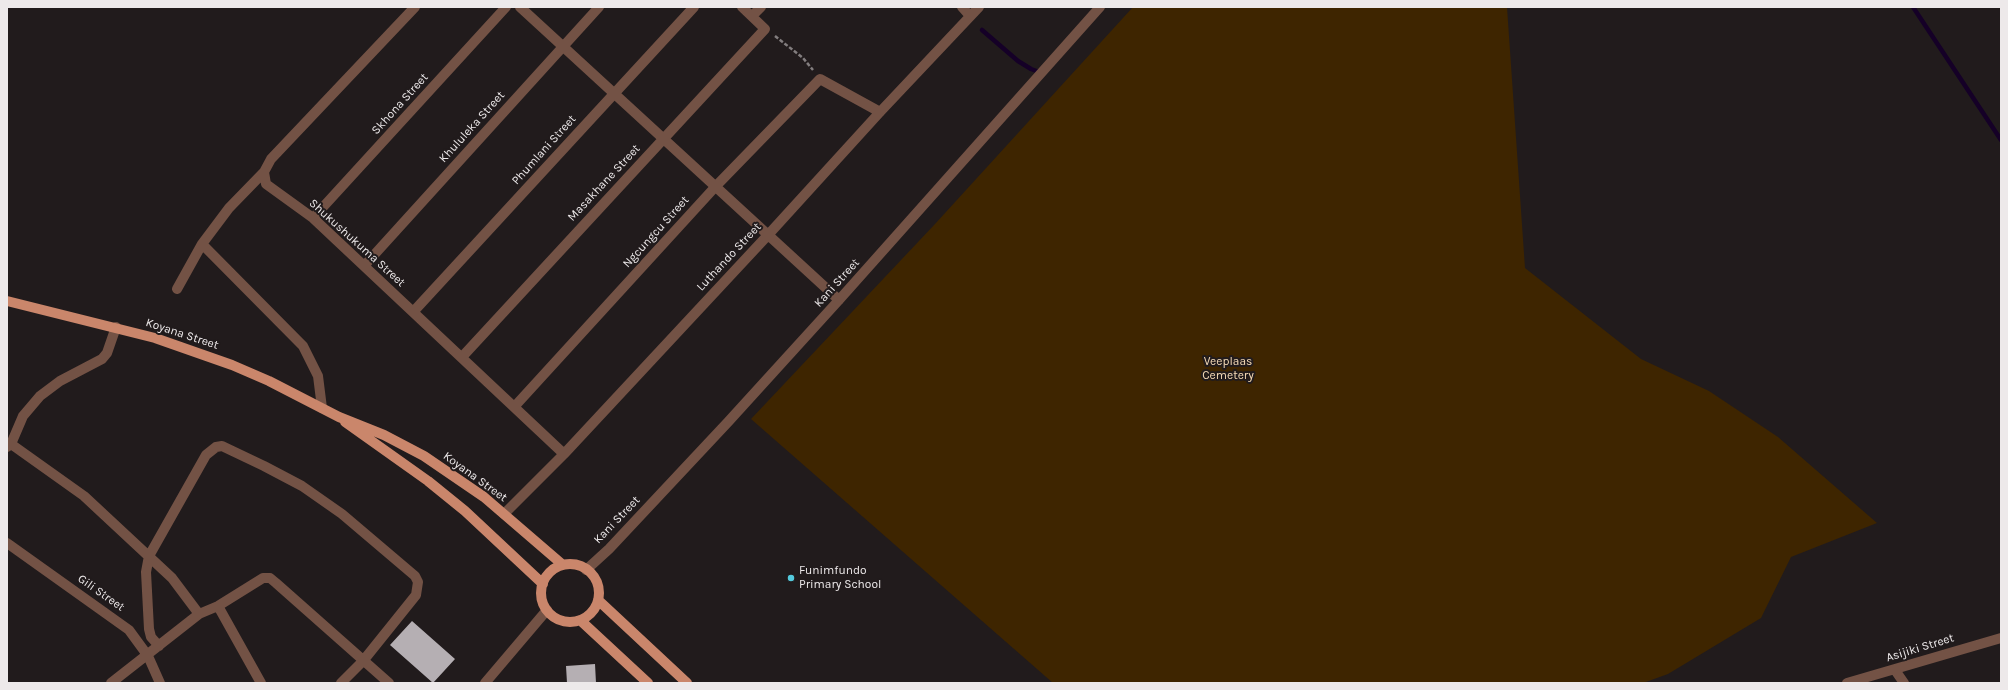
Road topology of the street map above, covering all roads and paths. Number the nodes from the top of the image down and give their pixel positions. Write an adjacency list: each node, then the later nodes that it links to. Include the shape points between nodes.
1 (415, 7): 19 (street, via 271,159)
2 (506, 7): 21 (street, Skhona Street)
3 (520, 7): 14 (street)
4 (599, 7): 14 (street, Khululeka Street)
5 (694, 7): 16 (street, Phumlani Street)
6 (742, 7): 11 (street)
7 (761, 7): 11 (street)
8 (962, 7): 12 (street)
9 (979, 7): 12 (street, Luthando Street)
10 (1100, 7): 26 (street, Kani Street)
11 (752, 16): 13 (street)
12 (970, 16): 17 (street, Luthando Street)
13 (765, 29): 15 (path, via 803,58); 18 (street, Masakhane Street)
14 (563, 46): 16 (street); 24 (street, Khululeka Street)
15 (820, 79): 17 (street); 20 (street, Ngcungcu Street)
16 (614, 92): 18 (street); 28 (street, Phumlani Street)
17 (880, 112): 22 (street, Luthando Street)
18 (663, 138): 20 (street); 30 (street, Masakhane Street)
19 (264, 172): 21 (street, Shukushukuma Street, via 266,184); 23 (street, via 229,208)
20 (716, 186): 22 (street); 31 (street, Ngcungcu Street)
21 (313, 218): 24 (street, Shukushukuma Street)
22 (768, 235): 26 (street); 35 (street, Luthando Street)
23 (202, 244): 25 (street); 32 (street, via 303,346 318,376)
24 (364, 266): 28 (street, Shukushukuma Street)
25 (177, 289)
26 (839, 300): 40 (street, Kani Street, via 728,422)
27 (7, 301): 29 (main road, Koyana Street)
28 (414, 311): 30 (street, Shukushukuma Street)
29 (116, 327): 32 (main road, Koyana Street, via 232,365); 34 (street, via 107,354 60,381 40,396 23,416)
30 (462, 357): 31 (street, Shukushukuma Street)
31 (515, 406): 35 (street, Shukushukuma Street)
32 (322, 408): 33 (main road, Koyana Street)
33 (339, 417): 36 (main road, Koyana Street, via 365,426 424,456 484,497); 41 (main road, Koyana Street, via 465,511)
34 (9, 445): 38 (street, via 84,496)
35 (564, 454): 36 (street, Luthando Street)
36 (504, 514): 39 (main road, Koyana Street)
37 (9, 547): 49 (street, Gili Street, via 129,630)
38 (149, 556): 45 (street, via 177,584); 48 (street, via 146,572 149,630 151,637); 50 (street, via 206,455 216,447 222,446 234,451 313,494 342,514 415,576 418,582 416,595)
39 (564, 565): 40 (main road, via 573,564); 41 (main road, via 554,569)
40 (586, 570): 42 (main road, via 596,581 599,590)
41 (543, 584): 44 (main road, via 541,593)
42 (598, 600): 46 (main road, via 588,616); 59 (main road)
43 (218, 606): 45 (street); 50 (street, via 256,580 270,578); 54 (street)
44 (547, 610): 46 (main road, via 553,617 562,621); 57 (street)
45 (200, 614): 48 (street)
46 (580, 620): 58 (main road)
47 (2001, 638): 51 (street, Asijiki Street)
48 (159, 646): 49 (street)
49 (148, 656): 52 (street); 53 (street, Gili Street)
50 (363, 661): 55 (street); 56 (street)
51 (1895, 670): 60 (street, Asijiki Street); 61 (street)
52 (111, 683)
53 (160, 683)
54 (261, 683)
55 (341, 683)
56 (389, 683)
57 (484, 683)
58 (648, 683)
59 (687, 683)
60 (1847, 683)
61 (1904, 683)

